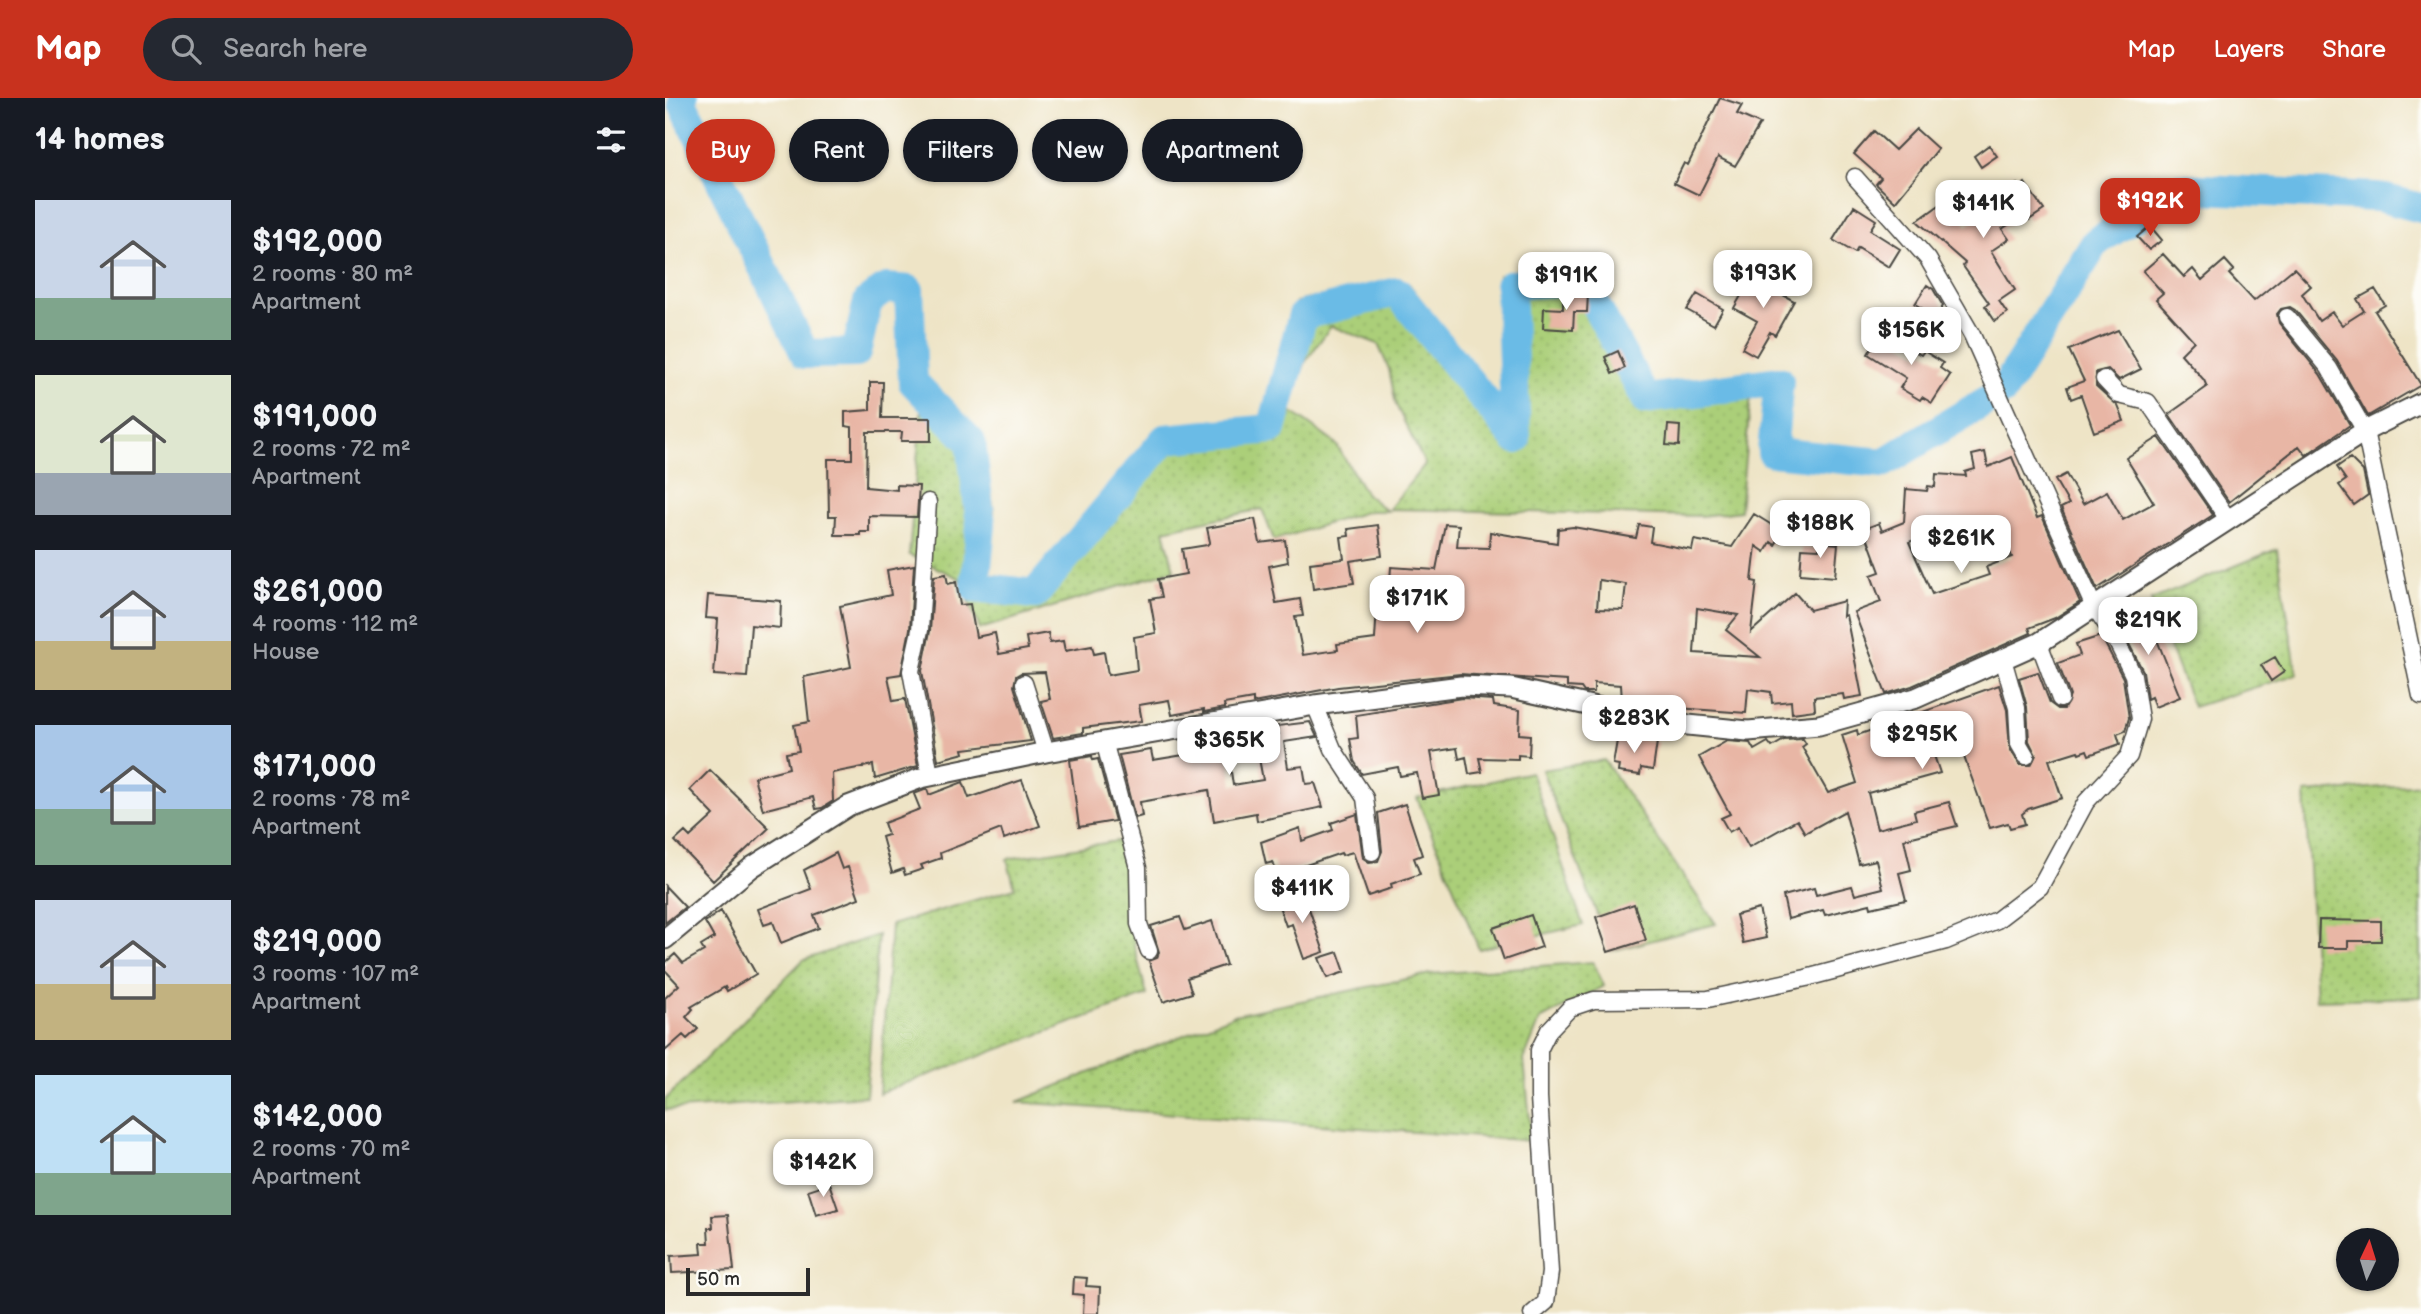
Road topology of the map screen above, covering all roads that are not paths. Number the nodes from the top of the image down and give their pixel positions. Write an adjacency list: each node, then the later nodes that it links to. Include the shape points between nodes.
1 (1855, 177): 8 (street, via 1928,259 1972,335)
2 (2287, 317): 5 (street, via 2329,368)
3 (2104, 379): 7 (street, via 2119,396 2148,402)
4 (2421, 403): 5 (street)
5 (2365, 431): 7 (street); 12 (street)
6 (928, 502): 18 (street, via 920,630 911,671)
7 (2228, 519): 8 (street)
8 (2093, 606): 9 (street); 22 (street, via 2133,676 2140,719 2129,756 2086,802 2040,887 1997,920 1934,944 1708,999 1594,1000 1570,1008 1549,1030 1539,1050 1539,1097 1550,1272 1546,1302)
9 (2039, 643): 10 (street); 13 (street)
10 (2003, 659): 14 (street, via 1916,698 1819,725 1748,731 1668,723 1540,693 1486,686 1402,691); 17 (street, via 2017,708 2019,744)
11 (1024, 683): 16 (street)
12 (2421, 696)
13 (2060, 699)
14 (1315, 705): 15 (street); 19 (street, via 1333,749 1365,798)
15 (1104, 741): 16 (street); 21 (street, via 1138,868 1139,924)
16 (1046, 752): 18 (street)
17 (2026, 756)
18 (930, 775): 20 (street, via 857,802 807,830 728,885)
19 (1372, 852)
20 (665, 939)
21 (1149, 951)
22 (1532, 1314)

